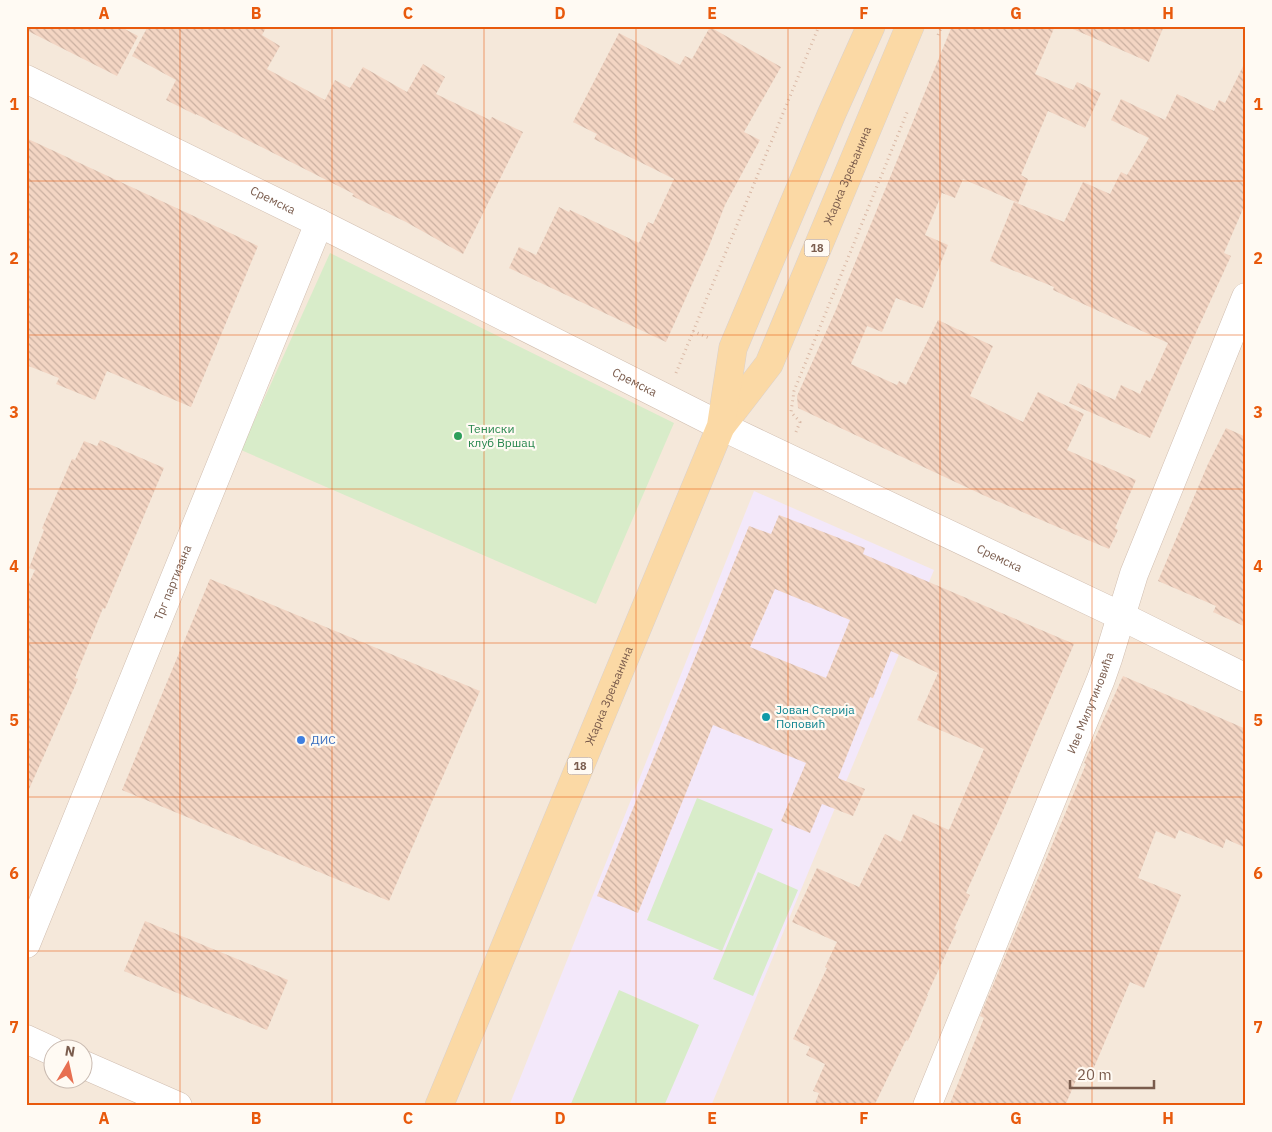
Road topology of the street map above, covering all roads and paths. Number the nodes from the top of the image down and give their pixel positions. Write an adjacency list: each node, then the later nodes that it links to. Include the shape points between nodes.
1 (819, 26): 10 (path)
2 (871, 26): 11 (main road, Жарка Зрењанина / 18, via 733,348)
3 (910, 26): 11 (main road, Жарка Зрењанина / 18, via 769,364)
4 (942, 26): 5 (path)
5 (938, 36)
6 (26, 80): 8 (street, Сремска)
7 (908, 109): 12 (path, via 794,391 792,412 800,422)
8 (319, 223): 10 (street, Сремска); 15 (street, Трг партизана)
9 (1246, 297): 13 (street, Иве Милутиновића, via 1134,574)
10 (666, 397): 11 (street, Сремска)
11 (721, 426): 12 (street, Сремска); 20 (main road, Жарка Зрењанина / 18)
12 (784, 456): 13 (street, Сремска)
13 (1121, 616): 14 (street, Сремска); 21 (street, Иве Милутиновића, via 1101,679)
14 (1246, 678)
15 (26, 944)
16 (26, 1039): 17 (street)
17 (42, 1046)
18 (92, 1068): 19 (street)
19 (178, 1106)
20 (440, 1106)
21 (926, 1106)

